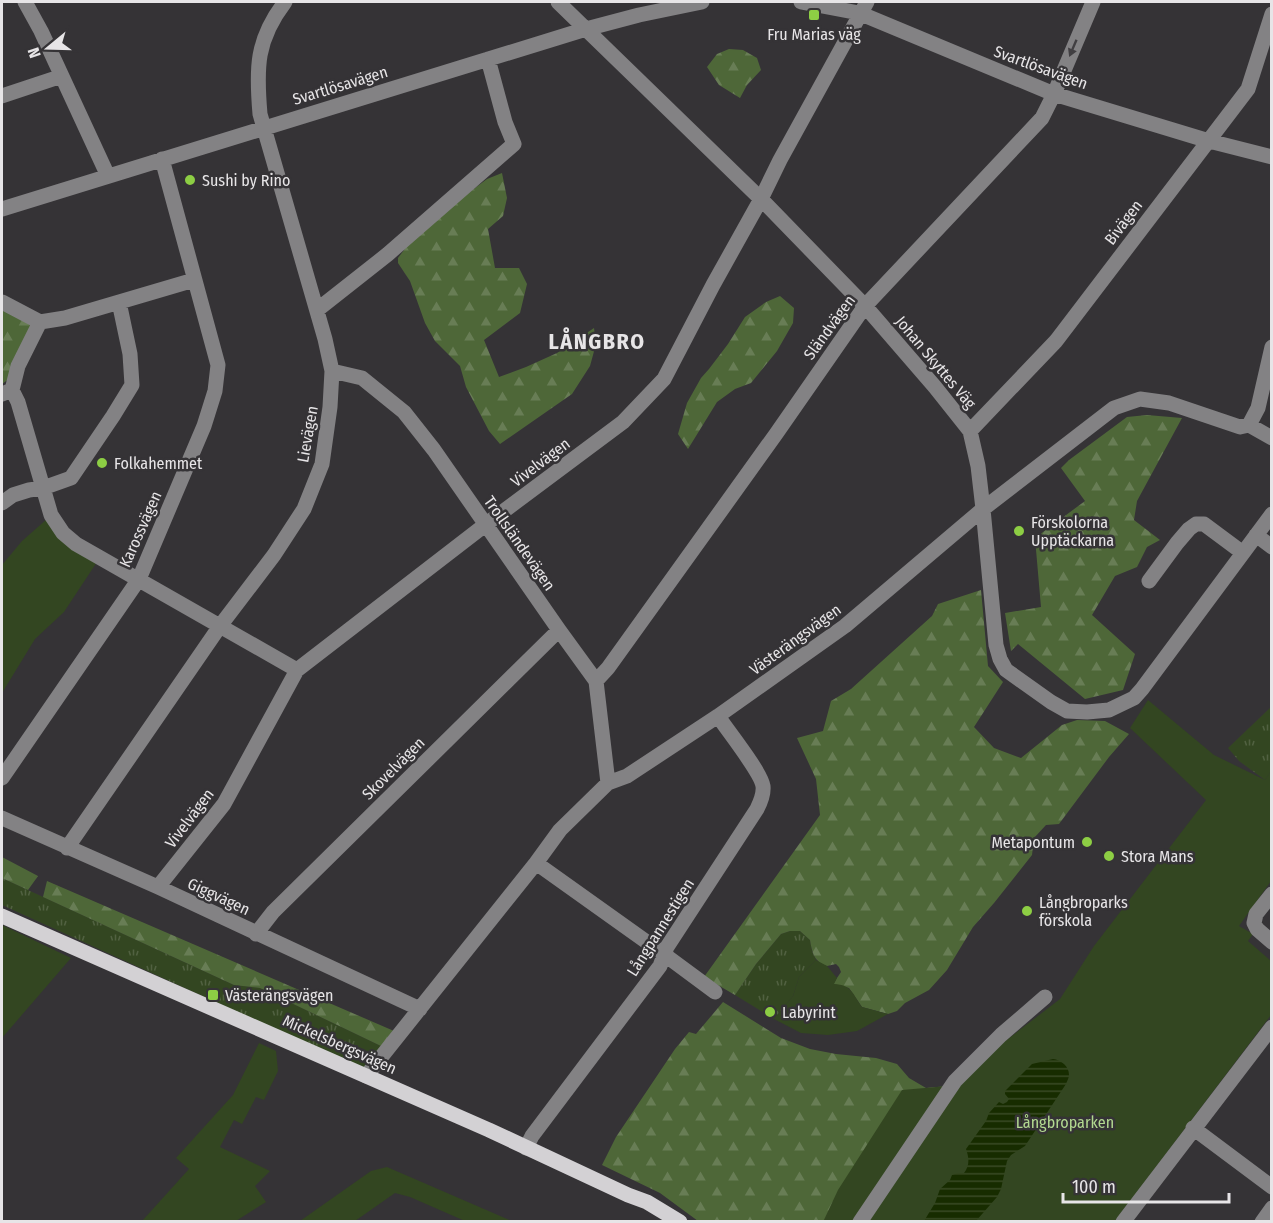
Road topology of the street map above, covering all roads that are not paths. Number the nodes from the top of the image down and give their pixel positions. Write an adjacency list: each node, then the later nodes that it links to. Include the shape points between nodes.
1 (26, 2): 11 (street)
2 (285, 2): 14 (street, Lievägen, via 261,48 257,81)
3 (558, 2): 9 (street, Johan Skyttes Väg)
4 (695, 2): 9 (street, Svartlösavägen)
5 (801, 2): 7 (street, Svartlösavägen)
6 (1093, 2): 12 (street, Sländvägen, one-way to 12)
7 (863, 7): 12 (street, Svartlösavägen); 19 (street, Vivelvägen)
8 (1272, 14): 15 (street, Bivägen, via 1248,89)
9 (586, 29): 10 (street, Svartlösavägen); 19 (street, Johan Skyttes Väg)
10 (488, 59): 14 (street, Svartlösavägen); 25 (street, via 514,144)
11 (62, 76): 13 (street); 18 (street)
12 (1054, 94): 15 (street, Svartlösavägen); 24 (street, Sländvägen, via 1042,118)
13 (2, 96)
14 (264, 128): 17 (street, Svartlösavägen); 25 (street, Lievägen)
15 (1209, 141): 16 (street, Svartlösavägen); 31 (street, Bivägen, via 1056,341)
16 (1272, 157)
17 (162, 159): 18 (street, Svartlösavägen); 21 (street, Karossvägen)
18 (108, 176): 20 (street, Svartlösavägen)
19 (761, 199): 24 (street, Johan Skyttes Väg); 37 (street, Vivelvägen, via 664,378 623,422)
20 (2, 209)
21 (194, 280): 23 (street); 41 (street, Karossvägen, via 218,365 215,391)
22 (2, 302): 26 (street)
23 (119, 302): 26 (street); 33 (street, via 132,385 71,478)
24 (865, 306): 31 (street, Johan Skyttes Väg); 46 (street, Sländvägen)
25 (317, 310): 28 (street, Lievägen)
26 (40, 322): 29 (street)
27 (1272, 347): 30 (street, via 1258,408)
28 (332, 371): 37 (street, Trollsländevägen, via 362,378 404,412); 43 (street, Lievägen, via 322,464 304,509)
29 (7, 392): 33 (street, via 18,402)
30 (1249, 425): 32 (street); 35 (street, Västerängsvägen, via 1240,427 1169,403 1140,399 1114,408)
31 (970, 431): 35 (street, Johan Skyttes Väg)
32 (1272, 438)
33 (43, 488): 34 (street); 41 (street, via 51,515 63,533)
34 (2, 502)
35 (983, 509): 40 (street, Johan Skyttes Väg, via 1000,659 1006,670 1067,711 1109,710 1134,698); 47 (street, Västerängsvägen, via 845,626)
36 (1272, 514): 38 (street, Johan Skyttes Väg)
37 (485, 525): 44 (street, Trollsländevägen); 45 (street, Vivelvägen)
38 (1256, 535): 39 (street); 40 (street, Johan Skyttes Väg)
39 (1272, 547)
40 (1243, 553): 42 (street, via 1204,524 1196,524)
41 (139, 579): 43 (street); 48 (street, Karossvägen)
42 (1149, 581)
43 (220, 626): 45 (street); 51 (street, Lievägen)
44 (559, 630): 46 (street, Trollsländevägen); 56 (street, Skovelvägen, via 273,912)
45 (297, 670): 53 (street, Vivelvägen, via 224,804)
46 (596, 681): 49 (street, Trollsländevägen)
47 (718, 716): 49 (street, Västerängsvägen, via 627,776); 58 (street, Långpannestigen, via 763,784 762,799)
48 (2, 778)
49 (608, 783): 52 (street, Västerängsvägen, via 560,830)
50 (2, 818): 51 (street, Giggvägen)
51 (67, 848): 53 (street, Giggvägen)
52 (536, 863): 58 (street); 61 (street, Västerängsvägen)
53 (158, 887): 56 (street, Giggvägen)
54 (1272, 894): 57 (street, via 1256,914 1254,923)
55 (2, 916): 63 (main road, Mickelsbergsvägen)
56 (256, 934): 61 (street, Giggvägen)
57 (1272, 942)
58 (665, 955): 59 (street); 65 (street, Långpannestigen)
59 (715, 992)
60 (1045, 997): 71 (street, via 956,1081)
61 (420, 1009): 63 (street, Västerängsvägen)
62 (1272, 1027): 64 (street)
63 (366, 1076): 65 (main road, Mickelsbergsvägen)
64 (1193, 1128): 66 (street); 72 (street)
65 (526, 1148): 67 (main road, Mickelsbergsvägen)
66 (1272, 1187)
67 (628, 1195): 69 (main road, Mickelsbergsvägen); 70 (main road, Mickelsbergsvägen)
68 (1272, 1208): 73 (street)
69 (659, 1221)
70 (680, 1221)
71 (860, 1221)
72 (1123, 1221)
73 (1262, 1221)

